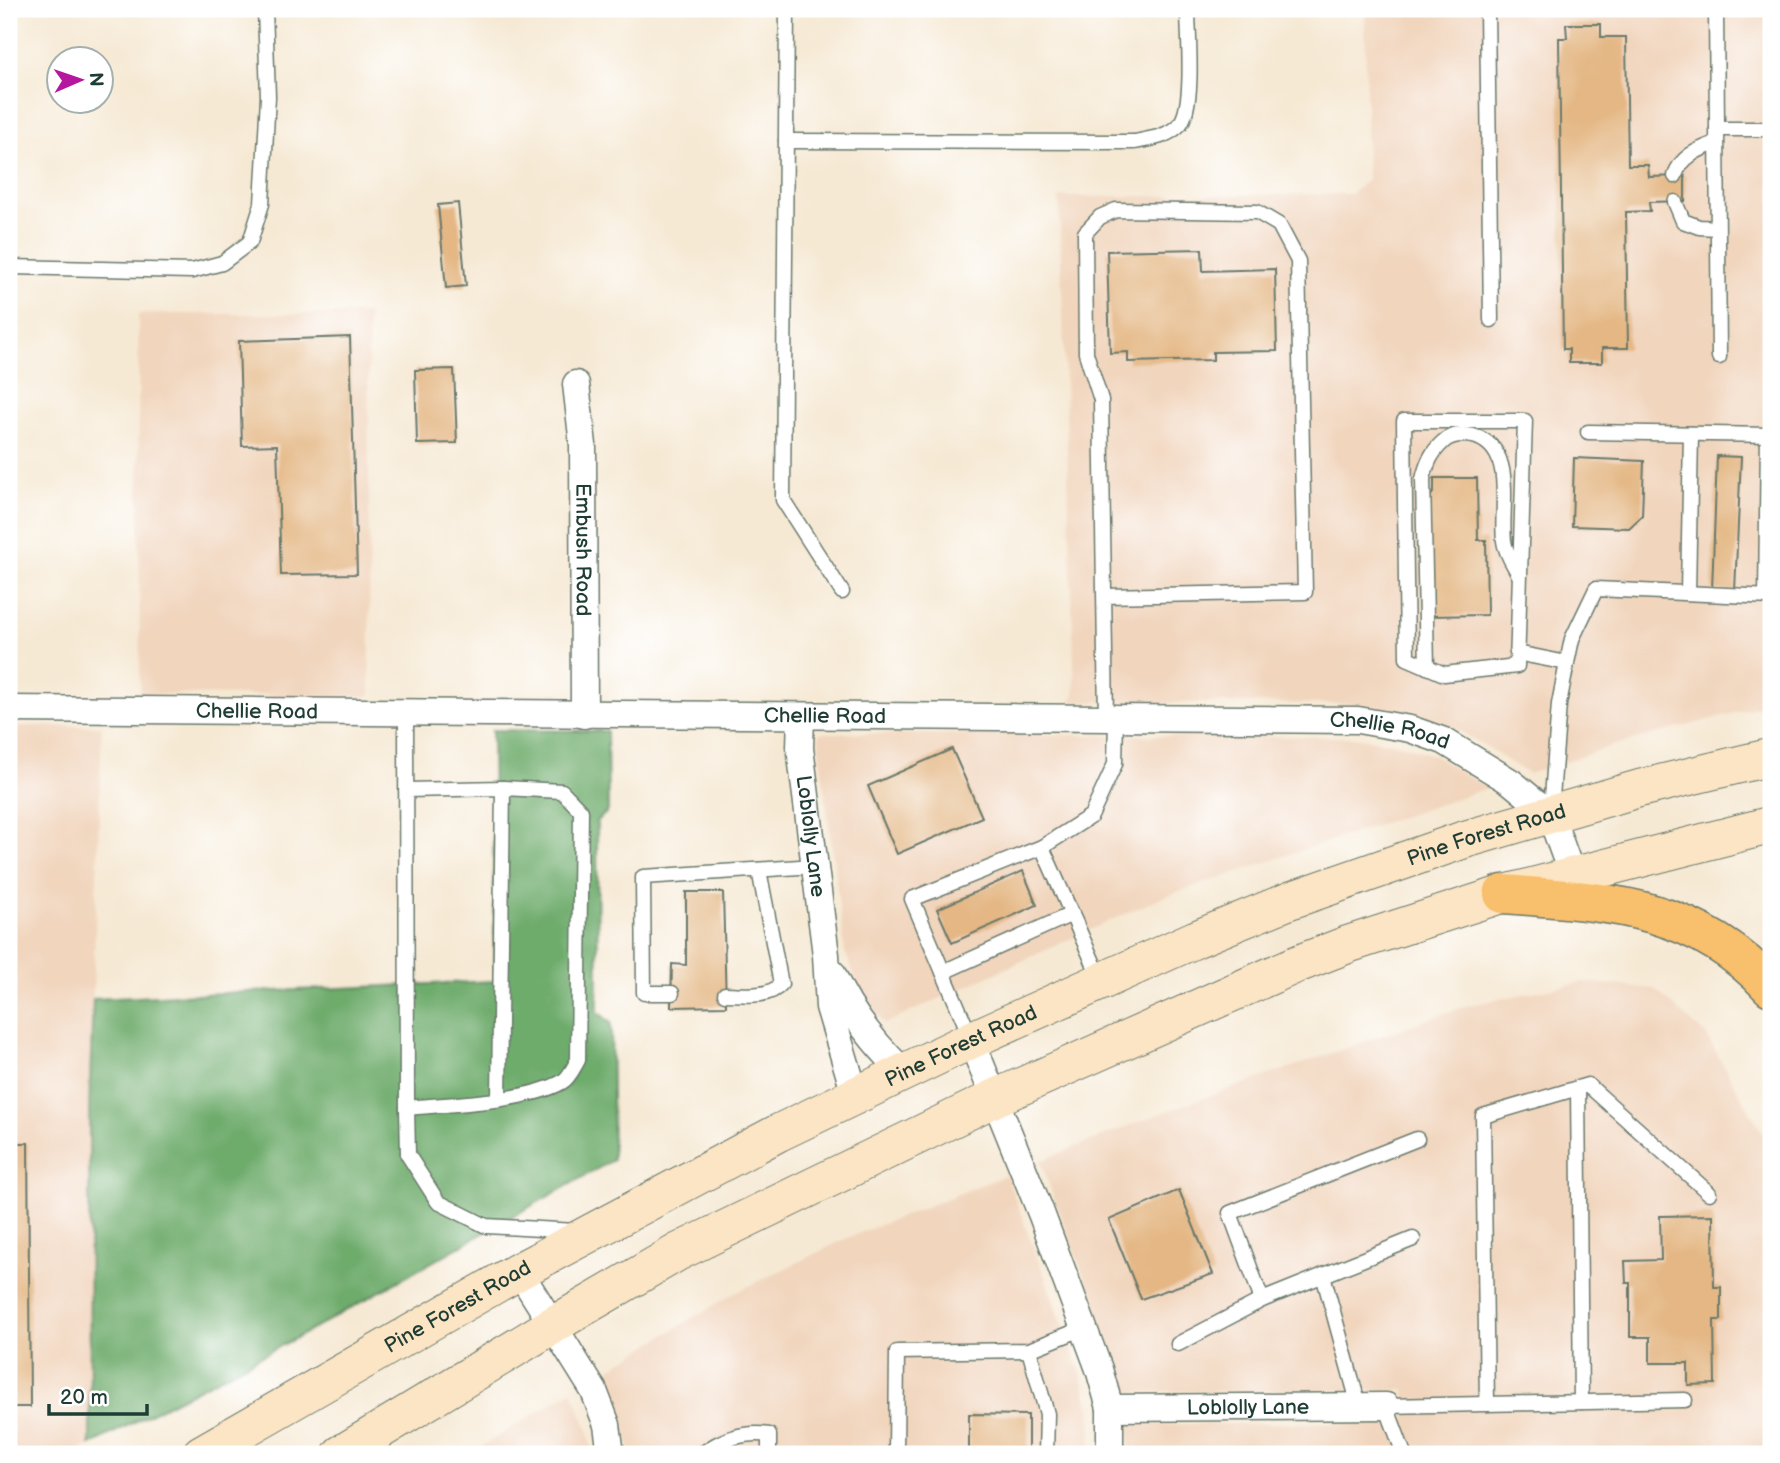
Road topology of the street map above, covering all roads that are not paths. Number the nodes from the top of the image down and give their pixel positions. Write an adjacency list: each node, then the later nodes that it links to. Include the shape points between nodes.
1 (265, 9): 12 (lane, via 268,97 262,204 250,242 222,263 192,271)
2 (787, 9): 8 (lane)
3 (1188, 9): 8 (lane, via 1189,105 1180,123 1164,136 1134,142)
4 (1487, 9): 13 (lane)
5 (1716, 9): 7 (lane)
6 (1771, 129): 7 (lane)
7 (1716, 136): 9 (lane, via 1685,159); 11 (lane)
8 (786, 141): 20 (lane, via 783,500)
9 (1675, 176)
10 (1675, 202): 11 (lane, via 1684,220)
11 (1717, 228): 14 (lane)
12 (9, 267)
13 (1491, 320)
14 (1718, 357)
15 (576, 384): 29 (street, Embush Road, via 583,445)
16 (1588, 432): 17 (lane)
17 (1691, 434): 18 (lane); 21 (lane)
18 (1770, 435): 23 (lane)
19 (1519, 576): 24 (lane); 26 (lane, via 1504,544 1503,470 1496,453 1482,439 1448,437 1434,451 1423,479); 26 (lane, via 1525,421 1404,421 1407,658)
20 (842, 592)
21 (1688, 593): 23 (lane); 25 (lane, via 1596,589 1572,639)
22 (1104, 596): 22 (lane, via 1101,400 1086,354 1086,233 1100,217 1116,210 1257,212 1279,225 1298,261 1306,592); 31 (lane)
23 (1769, 597)
24 (1517, 653): 25 (lane); 26 (lane, via 1517,666 1444,674)
25 (1567, 663): 35 (lane)
26 (1427, 667)
27 (9, 709): 28 (street, Chellie Road)
28 (406, 713): 29 (street, Chellie Road); 34 (lane)
29 (584, 715): 30 (street, Chellie Road)
30 (801, 716): 31 (street, Chellie Road); 38 (street, Loblolly Lane, via 800,748)
31 (1111, 719): 35 (street, Chellie Road, via 1358,720 1410,729 1444,741 1481,763); 37 (lane, via 1115,764 1091,816)
32 (1771, 757): 35 (main road, Pine Forest Road)
33 (503, 788): 34 (lane); 53 (lane); 53 (lane, via 562,791 581,811 578,1060 565,1081)
34 (406, 790): 55 (lane)
35 (1550, 814): 40 (street); 45 (main road, Pine Forest Road, via 1291,900)
36 (1771, 825): 40 (main road)
37 (1042, 847): 42 (lane); 44 (lane, via 912,899)
38 (815, 866): 39 (lane); 43 (street, Loblolly Lane)
39 (759, 870): 47 (lane, via 643,877 644,992); 48 (lane, via 781,984 765,994)
40 (1572, 875): 41 (main road)
41 (1503, 894): 46 (highway, via 1616,904 1668,917 1727,948); 54 (main road, via 1349,943)
42 (1072, 914): 44 (lane); 45 (lane)
43 (826, 955): 50 (street, Loblolly Lane, via 852,1012); 52 (street, Loblolly Lane, via 829,1007)
44 (943, 972): 49 (lane)
45 (1101, 981): 49 (main road, Pine Forest Road)
46 (1771, 987)
47 (672, 993)
48 (725, 994)
49 (971, 1040): 50 (main road, Pine Forest Road); 54 (street)
50 (904, 1072): 52 (main road, Pine Forest Road)
51 (1578, 1088): 57 (lane, via 1588,1085); 68 (lane); 69 (lane, via 1483,1116)
52 (855, 1094): 58 (main road, Pine Forest Road)
53 (499, 1098): 55 (lane)
54 (995, 1098): 63 (main road, via 678,1252); 64 (street)
55 (407, 1108): 58 (lane, via 408,1156 438,1202 485,1226)
56 (1417, 1139): 62 (lane, via 1230,1213)
57 (1709, 1192)
58 (592, 1231): 60 (main road, Pine Forest Road)
59 (1413, 1240): 61 (lane)
60 (519, 1271): 63 (street); 73 (main road, Pine Forest Road)
61 (1323, 1275): 62 (lane); 70 (lane)
62 (1262, 1300): 65 (lane)
63 (553, 1325): 74 (main road); 75 (street, via 594,1391 607,1425)
64 (1084, 1328): 66 (lane); 72 (street)
65 (1178, 1344)
66 (1029, 1350): 78 (lane, via 897,1352); 79 (lane, via 1047,1414)
67 (1685, 1400): 68 (lane)
68 (1581, 1402): 69 (lane)
69 (1486, 1404): 71 (lane)
70 (1359, 1406): 71 (street, Loblolly Lane); 72 (street, Loblolly Lane)
71 (1386, 1406): 81 (lane)
72 (1110, 1409): 80 (street)
73 (201, 1454)
74 (341, 1454)
75 (611, 1454)
76 (702, 1454): 77 (lane, via 713,1445 754,1433 769,1435)
77 (769, 1454)
78 (896, 1454)
79 (1046, 1454)
80 (1111, 1454)
81 (1404, 1454)

